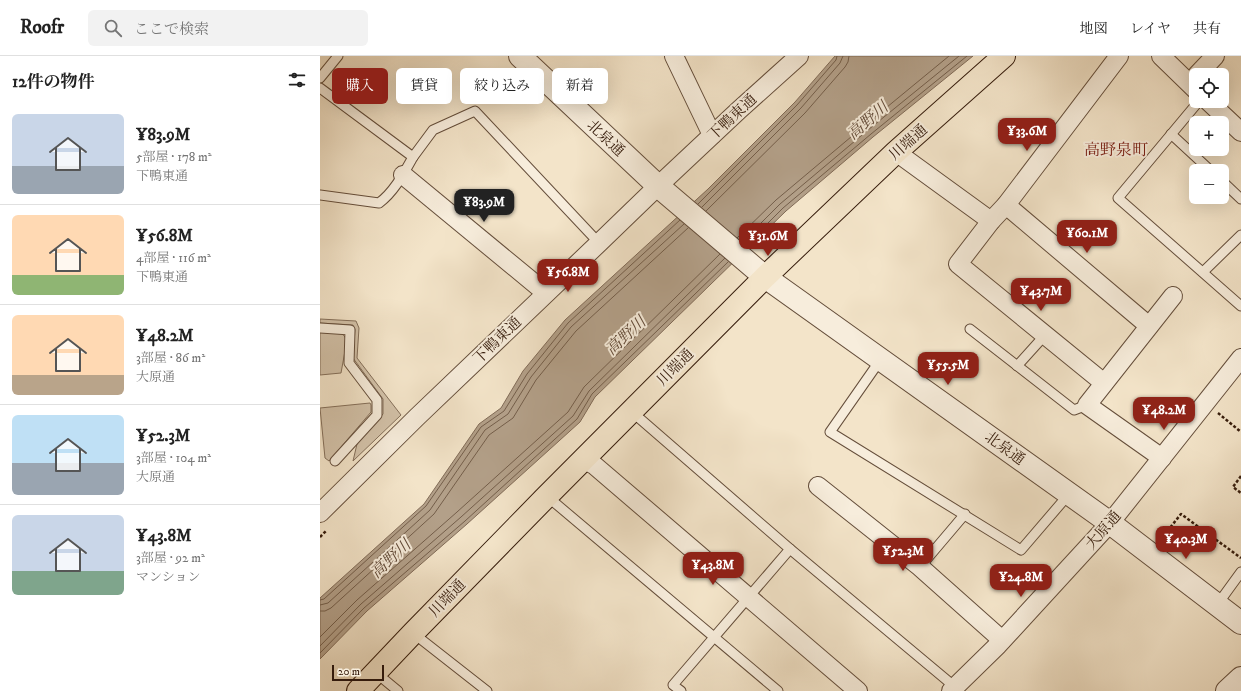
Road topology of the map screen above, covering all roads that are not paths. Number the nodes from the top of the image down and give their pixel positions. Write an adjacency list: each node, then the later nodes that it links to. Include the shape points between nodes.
1 (338, 56): 11 (lane)
2 (520, 56): 23 (street, 北泉通)
3 (674, 56): 17 (street)
4 (1004, 56): 18 (highway, 川端通)
5 (1119, 56): 26 (street)
6 (1161, 56): 10 (street)
7 (1215, 56): 9 (street)
8 (790, 59): 17 (street, 下鴨東通)
9 (1205, 68)
10 (1189, 77)
11 (320, 78)
12 (320, 88): 19 (lane)
13 (1193, 108): 16 (lane)
14 (1215, 108): 15 (street)
15 (1241, 132)
16 (1171, 134): 20 (lane); 30 (lane, via 1118,198)
17 (712, 135): 23 (street, 下鴨東通)
18 (896, 152): 27 (street); 31 (highway, 川端通)
19 (413, 157): 21 (lane); 29 (lane, via 433,130 475,111)
20 (1203, 164)
21 (403, 175): 24 (lane, via 379,204); 32 (street)
22 (1229, 188): 25 (lane)
23 (664, 192): 29 (street, 下鴨東通); 31 (street, 北泉通)
24 (320, 195)
25 (1241, 199)
26 (1006, 205): 27 (street); 35 (street)
27 (991, 221): 38 (street, via 958,264)
28 (1241, 235): 30 (lane)
29 (599, 243): 32 (street, 下鴨東通)
30 (1203, 272): 34 (lane)
31 (765, 277): 40 (street, 北泉通); 44 (highway, 川端通)
32 (546, 293): 51 (street, 下鴨東通)
33 (1173, 296): 35 (street)
34 (1241, 306)
35 (1150, 326): 42 (street)
36 (320, 328): 47 (lane, via 350,330 349,363 377,400 377,415)
37 (970, 329): 41 (lane)
38 (1045, 335): 41 (lane); 42 (street)
39 (1241, 358): 45 (street, 大原通)
40 (880, 359): 49 (street, 北泉通); 52 (lane, via 830,432)
41 (1017, 366): 43 (lane, via 1074,410)
42 (1104, 383): 43 (street)
43 (1087, 405): 45 (street)
44 (631, 411): 46 (highway, 川端通); 54 (lane)
45 (1162, 458): 53 (street, 大原通)
46 (583, 459): 50 (highway, 川端通); 57 (street, via 594,465)
47 (335, 461)
48 (818, 486): 55 (street)
49 (1069, 494): 52 (lane, via 1021,550); 53 (street, 北泉通)
50 (545, 498): 60 (highway, 川端通); 61 (lane, via 555,503)
51 (320, 513)
52 (965, 514): 55 (lane)
53 (1110, 523): 58 (street, 北泉通); 62 (street, 大原通)
54 (790, 549): 57 (lane); 65 (lane)
55 (920, 567): 62 (street)
56 (1241, 572): 58 (lane)
57 (748, 597): 61 (lane); 71 (street)
58 (1217, 605): 59 (street, 北泉通)
59 (1241, 623)
60 (412, 633): 63 (highway, 川端通); 68 (lane)
61 (714, 637): 69 (lane, via 673,685); 70 (lane)
62 (1002, 640): 65 (street, 大原通)
63 (375, 672): 66 (highway, 川端通); 67 (lane)
64 (1241, 678): 72 (street)
65 (953, 689)
66 (358, 691)
67 (398, 691)
68 (487, 691)
69 (680, 691)
70 (778, 691)
71 (858, 691)
72 (1227, 691)

